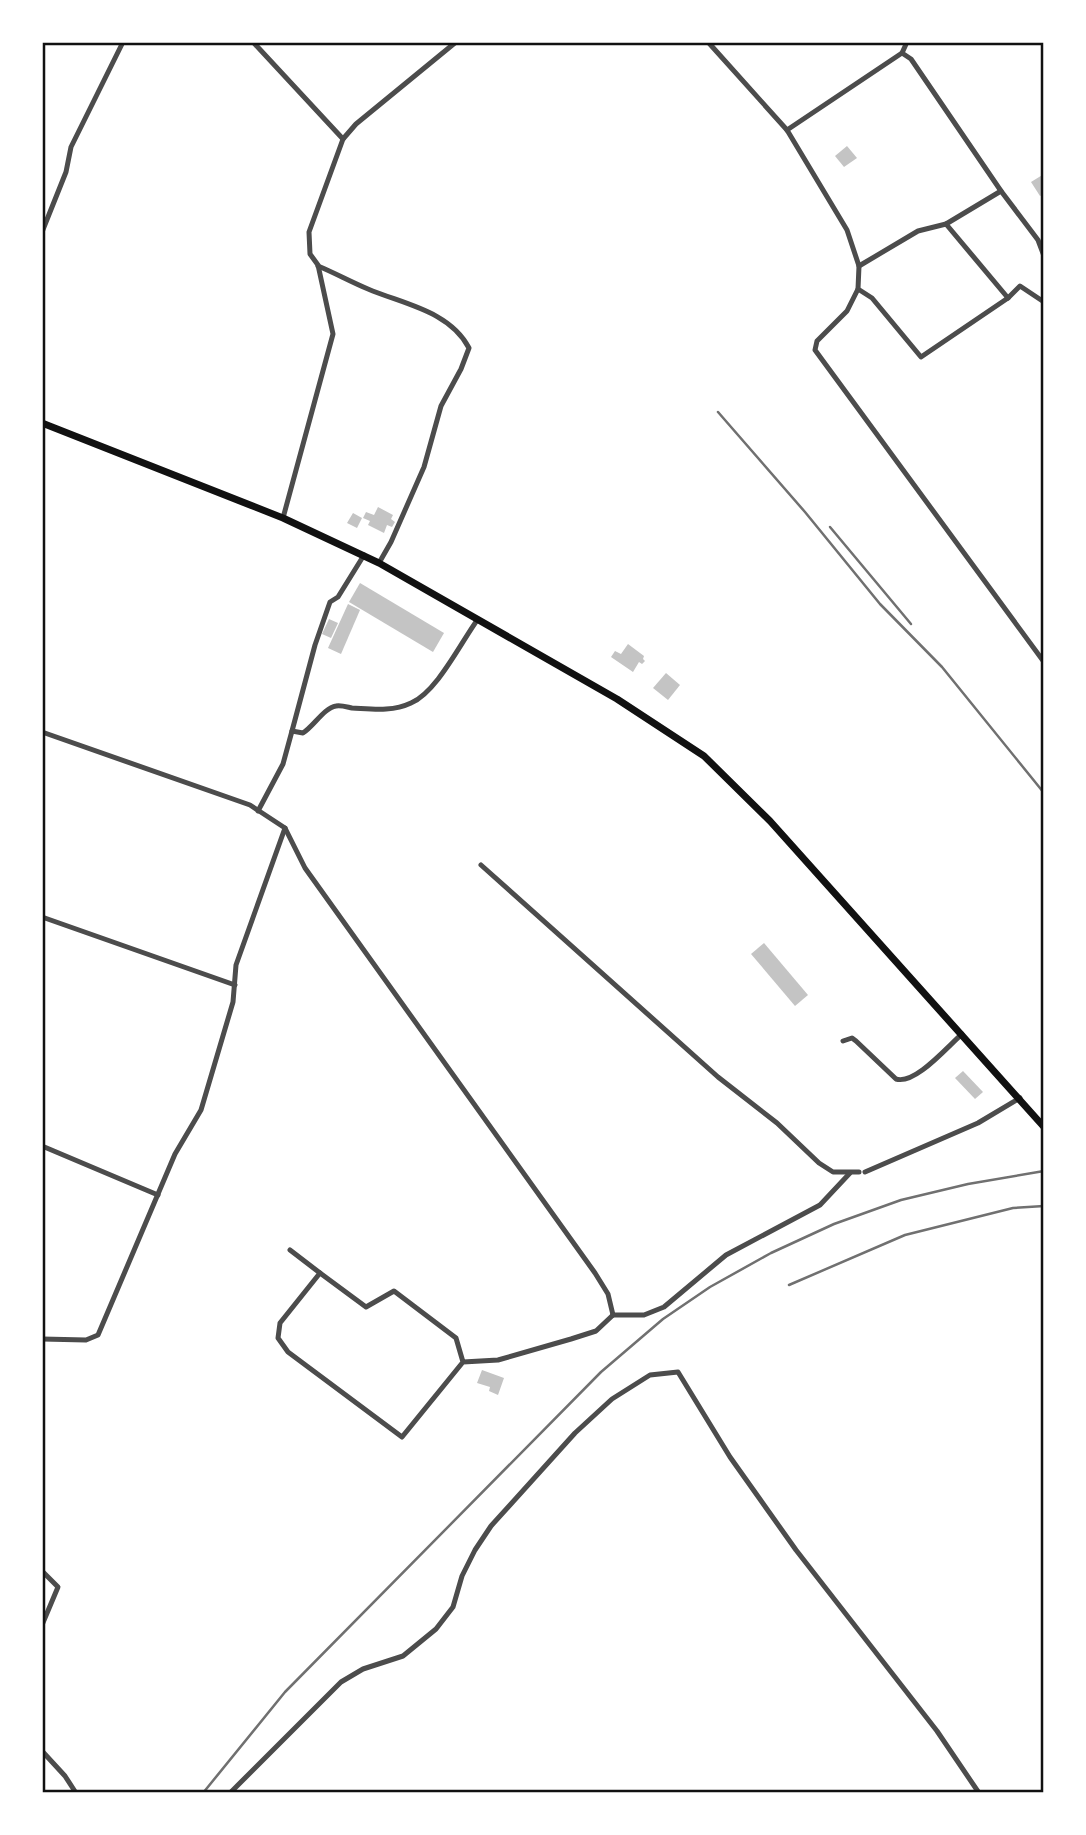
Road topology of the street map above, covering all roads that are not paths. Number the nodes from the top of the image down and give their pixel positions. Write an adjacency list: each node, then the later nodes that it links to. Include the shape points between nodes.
1 (123, 42): 11 (street, via 71,147)
2 (253, 42): 8 (street)
3 (456, 42): 8 (street)
4 (708, 42): 7 (street)
5 (907, 42): 6 (street)
6 (902, 53): 7 (street); 9 (street, via 911,59)
7 (787, 130): 14 (street, via 847,230)
8 (343, 139): 13 (street, via 309,232 310,254)
9 (1000, 191): 10 (street); 12 (street, via 1038,240)
10 (946, 224): 14 (street, via 918,231); 16 (street)
11 (42, 232)
12 (1044, 256)
13 (318, 265): 19 (street, via 333,334); 21 (street, via 444,320 464,337 469,348 440,405 424,467)
14 (859, 267): 15 (street)
15 (858, 289): 16 (street, via 872,298 921,357); 23 (street, via 847,311 817,341 815,350)
16 (1008, 298): 17 (street, via 1020,286)
17 (1044, 302)
18 (42, 422): 19 (main road)
19 (283, 519): 20 (main road)
20 (364, 555): 21 (main road); 24 (street, via 330,603)
21 (379, 563): 22 (main road)
22 (478, 619): 24 (street, via 449,666 411,704 375,710 337,705 303,733); 31 (main road, via 627,705 704,756 770,821)
23 (1044, 662)
24 (292, 731): 26 (street, via 283,764)
25 (42, 732): 26 (street)
26 (258, 811): 27 (street)
27 (285, 828): 30 (street, via 236,965); 40 (street, via 305,868 595,1273 608,1294)
28 (481, 865): 36 (street, via 819,1163 833,1172)
29 (42, 917): 30 (street)
30 (235, 985): 37 (street, via 201,1110)
31 (962, 1034): 32 (street, via 915,1076 901,1081 852,1038); 33 (main road)
32 (843, 1041)
33 (1021, 1098): 34 (main road); 36 (street, via 978,1123 862,1172)
34 (1044, 1127)
35 (42, 1146): 37 (street)
36 (850, 1172): 40 (street, via 820,1205 726,1255 663,1307 643,1315)
37 (158, 1195): 41 (street, via 98,1335 86,1340)
38 (290, 1250): 39 (street)
39 (320, 1273): 42 (street, via 366,1307 394,1292 456,1338); 42 (street, via 280,1323 278,1338 288,1352 402,1437)
40 (613, 1315): 42 (street, via 596,1331 571,1339 498,1360)
41 (42, 1339)
42 (463, 1362)
43 (42, 1571): 44 (street, via 58,1587)
44 (42, 1625)
45 (42, 1751): 46 (street)
46 (76, 1793)
47 (230, 1793): 48 (street, via 341,1682 403,1656 436,1629 453,1607 471,1559 491,1526 575,1433 612,1399 650,1375 678,1372 759,1498)
48 (979, 1793)

